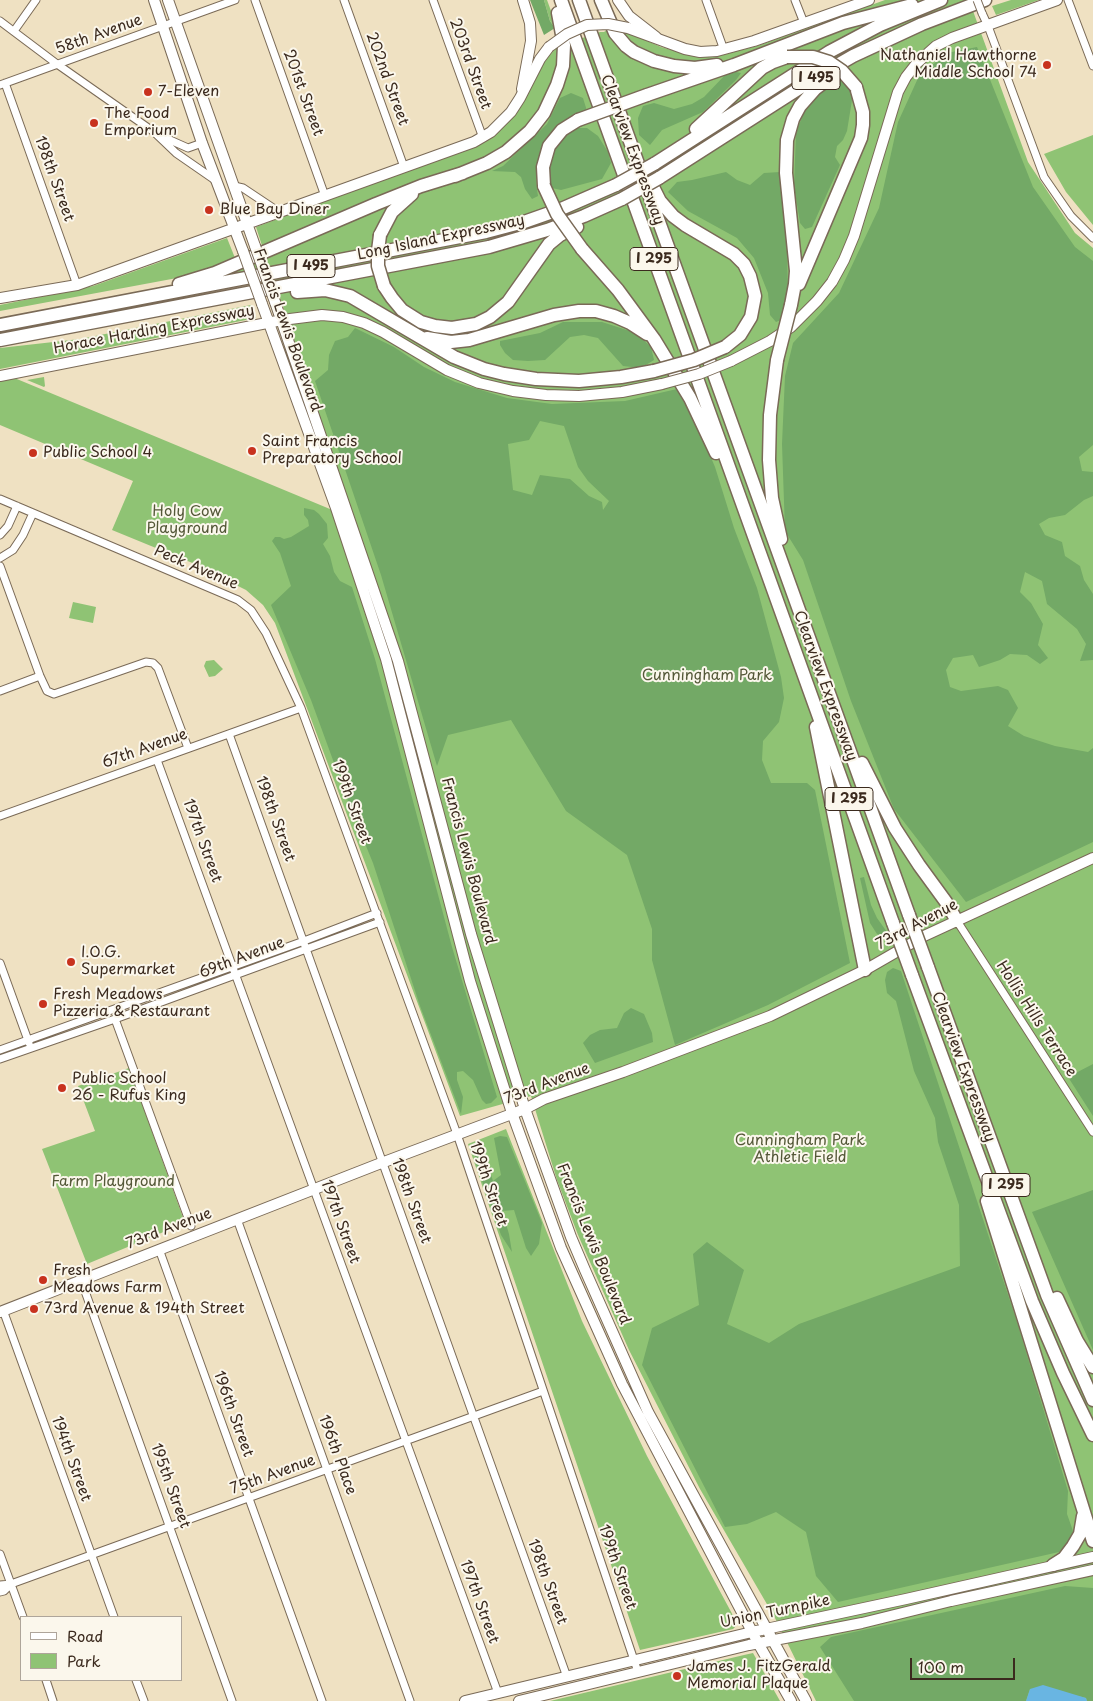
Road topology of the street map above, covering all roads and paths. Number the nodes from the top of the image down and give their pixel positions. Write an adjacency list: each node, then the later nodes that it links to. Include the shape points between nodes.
1 (36, 0): 28 (street)
2 (154, 0): 26 (main road, Francis Lewis Boulevard)
3 (168, 0): 24 (main road, Francis Lewis Boulevard)
4 (235, 0): 24 (street, 58th Avenue)
5 (255, 0): 46 (street, 201st Street)
6 (344, 0): 42 (street, 202nd Street)
7 (432, 0): 39 (street, 203rd Street)
8 (523, 0): 36 (main road, via 531,41)
9 (555, 0): 43 (highway, via 564,39 564,58 549,104 530,131 514,146)
10 (560, 0): 67 (highway, Clearview Expressway / I 295)
11 (579, 0): 37 (highway, Clearview Expressway / I 295)
12 (601, 0): 30 (highway, via 611,26 626,46 643,57 664,64 689,67 716,65)
13 (618, 0): 31 (main road, via 648,32)
14 (706, 0): 32 (street)
15 (795, 0): 25 (street)
16 (869, 0): 25 (main road)
17 (931, 0): 30 (highway, via 854,19)
18 (941, 0): 41 (highway, Long Island Expressway / I 495, via 880,25 829,52)
19 (977, 0): 27 (street, bridge)
20 (985, 0): 29 (highway, Long Island Expressway / I 495)
21 (1057, 0): 27 (main road, Horace Harding Expressway)
22 (1068, 0): 34 (street)
23 (0, 21): 28 (street)
24 (176, 21): 26 (street, 58th Avenue); 45 (main road, Francis Lewis Boulevard)
25 (804, 24): 32 (main road)
26 (164, 26): 33 (street, 58th Avenue); 40 (main road, Francis Lewis Boulevard)
27 (988, 26): 51 (street, via 1044,177 1071,216); 57 (main road, Horace Harding Expressway, bridge, via 936,46 911,70 898,92 854,236 835,277 818,301 770,342 700,374 622,392 579,396 518,392 452,373 383,332 354,320 322,315)
28 (14, 31): 33 (street)
29 (904, 31): 47 (highway, Long Island Expressway / I 495, bridge, via 820,75); 55 (highway, via 815,89 793,119 785,164 796,271)
30 (791, 42): 62 (highway, bridge, via 578,120 562,130 549,146 543,167 544,186 556,214 637,314)
31 (670, 44): 32 (main road, via 692,51); 36 (main road, bridge, via 628,28 608,24 587,26 567,34 549,47)
32 (724, 50)
33 (57, 64): 35 (street, 58th Avenue); 38 (street)
34 (1093, 66)
35 (2, 84): 52 (street, 198th Street)
36 (520, 98): 39 (main road, via 505,119)
37 (626, 129): 60 (highway, bridge, via 668,211 744,264 754,296 751,317 740,335 725,347 694,360 654,371 579,381 547,380 484,369 458,359); 71 (highway, Clearview Expressway / I 295)
38 (154, 132): 40 (street, via 188,148); 44 (street, via 176,153)
39 (482, 138): 42 (main road)
40 (202, 143): 44 (main road, Francis Lewis Boulevard)
41 (654, 164): 55 (highway, bridge, via 762,68 773,62 787,57 813,57 842,71 856,88 863,112 861,138); 56 (highway, Long Island Expressway / I 495, bridge, via 561,209 486,232)
42 (404, 168): 46 (main road)
43 (463, 173): 47 (highway, bridge, via 408,196 392,212 380,235 378,266 384,286 402,310 421,322 435,326 452,328 476,324 490,317 508,302 554,239); 56 (highway, via 376,204 215,273)
44 (215, 180): 50 (main road, Francis Lewis Boulevard)
45 (234, 186): 48 (street, via 243,188); 49 (main road, Francis Lewis Boulevard)
46 (325, 196): 48 (main road)
47 (622, 199): 54 (highway, Long Island Expressway / I 495, via 566,223 489,247)
48 (279, 212): 49 (main road)
49 (248, 224): 50 (main road); 57 (main road, Francis Lewis Boulevard, bridge)
50 (235, 228): 52 (main road); 58 (main road, Francis Lewis Boulevard, bridge)
51 (1093, 238)
52 (77, 285): 53 (main road)
53 (0, 298)
54 (185, 305): 60 (highway, via 325,290 350,296); 61 (highway, Long Island Expressway / I 495)
55 (791, 305): 71 (highway, bridge, via 777,360 769,445 771,487 778,528)
56 (71, 312): 59 (highway, Long Island Expressway / I 495)
57 (282, 320): 58 (main road, Horace Harding Expressway); 96 (main road, Francis Lewis Boulevard, via 398,661 472,934)
58 (268, 322): 63 (main road, Horace Harding Expressway); 97 (main road, Francis Lewis Boulevard, via 336,508 386,660 470,981)
59 (0, 325)
60 (402, 326): 62 (highway, via 432,339 460,341 562,313 596,311 638,328 653,340)
61 (0, 340)
62 (669, 364): 67 (highway, via 697,412)
63 (0, 376)
64 (0, 499): 65 (street, Peck Avenue)
65 (17, 506): 66 (street, Peck Avenue); 68 (street)
66 (33, 512): 69 (street, via 13,550); 76 (street, Peck Avenue, via 238,600 251,610 266,633)
67 (748, 519): 73 (highway, Clearview Expressway / I 295)
68 (0, 535)
69 (0, 558)
70 (0, 566): 72 (street)
71 (800, 612): 75 (highway, Clearview Expressway / I 295)
72 (40, 676): 74 (street); 78 (street, via 47,691 54,694 146,662 153,664 158,668)
73 (804, 676): 88 (highway); 95 (highway, Clearview Expressway / I 295, bridge)
74 (0, 690)
75 (828, 692): 83 (highway, via 895,828); 102 (highway, Clearview Expressway / I 295, bridge)
76 (301, 708): 77 (street, 67th Avenue); 82 (street, 199th Street)
77 (229, 734): 78 (street, 67th Avenue); 85 (street, 198th Street)
78 (188, 748): 79 (street, 67th Avenue)
79 (158, 760): 80 (street, 67th Avenue); 87 (street, 197th Street)
80 (0, 817)
81 (1093, 858): 83 (main road, 73rd Avenue)
82 (377, 913): 84 (street, 199th Street); 85 (street, 69th Avenue)
83 (957, 920): 88 (main road, 73rd Avenue); 98 (street, Hollis Hills Terrace)
84 (380, 922): 85 (street, 69th Avenue); 99 (street, 199th Street)
85 (306, 944): 87 (street, 69th Avenue); 89 (street, 69th Avenue); 100 (street, 198th Street)
86 (0, 964): 91 (street)
87 (232, 966): 89 (street, 197th Street); 91 (street, 69th Avenue)
88 (865, 970): 96 (main road, 73rd Avenue, via 770,1016 544,1099)
89 (236, 976): 90 (street, 69th Avenue); 101 (street, 197th Street)
90 (115, 1019): 92 (street, 69th Avenue); 104 (street)
91 (28, 1040): 92 (street); 93 (street, 69th Avenue)
92 (30, 1048): 94 (street, 69th Avenue)
93 (0, 1050)
94 (0, 1059)
95 (951, 1084): 112 (highway, Clearview Expressway / I 295, via 1032,1300); 116 (highway)
96 (525, 1109): 97 (main road, 73rd Avenue); 129 (main road, Francis Lewis Boulevard, via 585,1270 648,1412)
97 (512, 1113): 99 (main road, 73rd Avenue); 130 (main road, Francis Lewis Boulevard, via 561,1248 622,1384)
98 (1093, 1132)
99 (457, 1134): 100 (main road, 73rd Avenue); 109 (street, 199th Street)
100 (383, 1162): 101 (main road, 73rd Avenue); 111 (street, 198th Street)
101 (314, 1189): 103 (main road, 73rd Avenue); 113 (street, 197th Street)
102 (1009, 1193): 108 (highway, via 1066,1317); 110 (highway, Clearview Expressway / I 295, via 1046,1294)
103 (237, 1219): 105 (main road, 73rd Avenue); 114 (street, 196th Place)
104 (191, 1226)
105 (159, 1249): 106 (main road, 73rd Avenue); 115 (street, 196th Street)
106 (81, 1280): 107 (main road, 73rd Avenue); 117 (street, 195th Street)
107 (2, 1311): 120 (street, 194th Street)
108 (1093, 1367)
109 (543, 1392): 111 (street, 75th Avenue); 133 (street, 199th Street)
110 (1093, 1400)
111 (474, 1417): 113 (street, 75th Avenue); 135 (street, 198th Street)
112 (1093, 1435)
113 (406, 1442): 114 (street, 75th Avenue); 138 (street, 197th Street)
114 (327, 1470): 115 (street, 75th Avenue); 143 (street, 196th Place)
115 (248, 1498): 117 (street, 75th Avenue); 142 (street, 196th Street)
116 (1081, 1501): 118 (highway); 122 (highway, via 1082,1522 1077,1540)
117 (170, 1527): 120 (street, 75th Avenue); 141 (street, 195th Street)
118 (1093, 1541)
119 (0, 1554): 124 (street)
120 (91, 1555): 124 (street, 75th Avenue); 128 (street, 194th Street)
121 (1093, 1556): 122 (main road, Union Turnpike)
122 (1053, 1566): 129 (main road, Union Turnpike)
123 (1093, 1570): 131 (main road, Union Turnpike)
124 (11, 1584): 125 (street, 75th Avenue); 126 (street, 75th Avenue); 127 (street)
125 (0, 1585)
126 (0, 1592)
127 (23, 1616)
128 (114, 1616)
129 (765, 1629): 130 (main road, Union Turnpike); 131 (main road, Francis Lewis Boulevard)
130 (752, 1632): 132 (main road, Francis Lewis Boulevard); 133 (main road, Union Turnpike)
131 (772, 1641): 132 (main road, Union Turnpike); 147 (main road, Francis Lewis Boulevard)
132 (758, 1644): 134 (main road, Union Turnpike); 146 (main road, Francis Lewis Boulevard)
133 (634, 1660): 134 (street, 199th Street); 135 (main road, Union Turnpike)
134 (638, 1672): 145 (main road, Union Turnpike)
135 (567, 1677): 138 (main road, Union Turnpike)
136 (46, 1681): 139 (street)
137 (136, 1681): 140 (street)
138 (498, 1693): 144 (main road, Union Turnpike)
139 (53, 1701)
140 (144, 1701)
141 (232, 1701)
142 (322, 1701)
143 (410, 1701)
144 (465, 1701)
145 (519, 1701)
146 (790, 1701)
147 (806, 1701)

